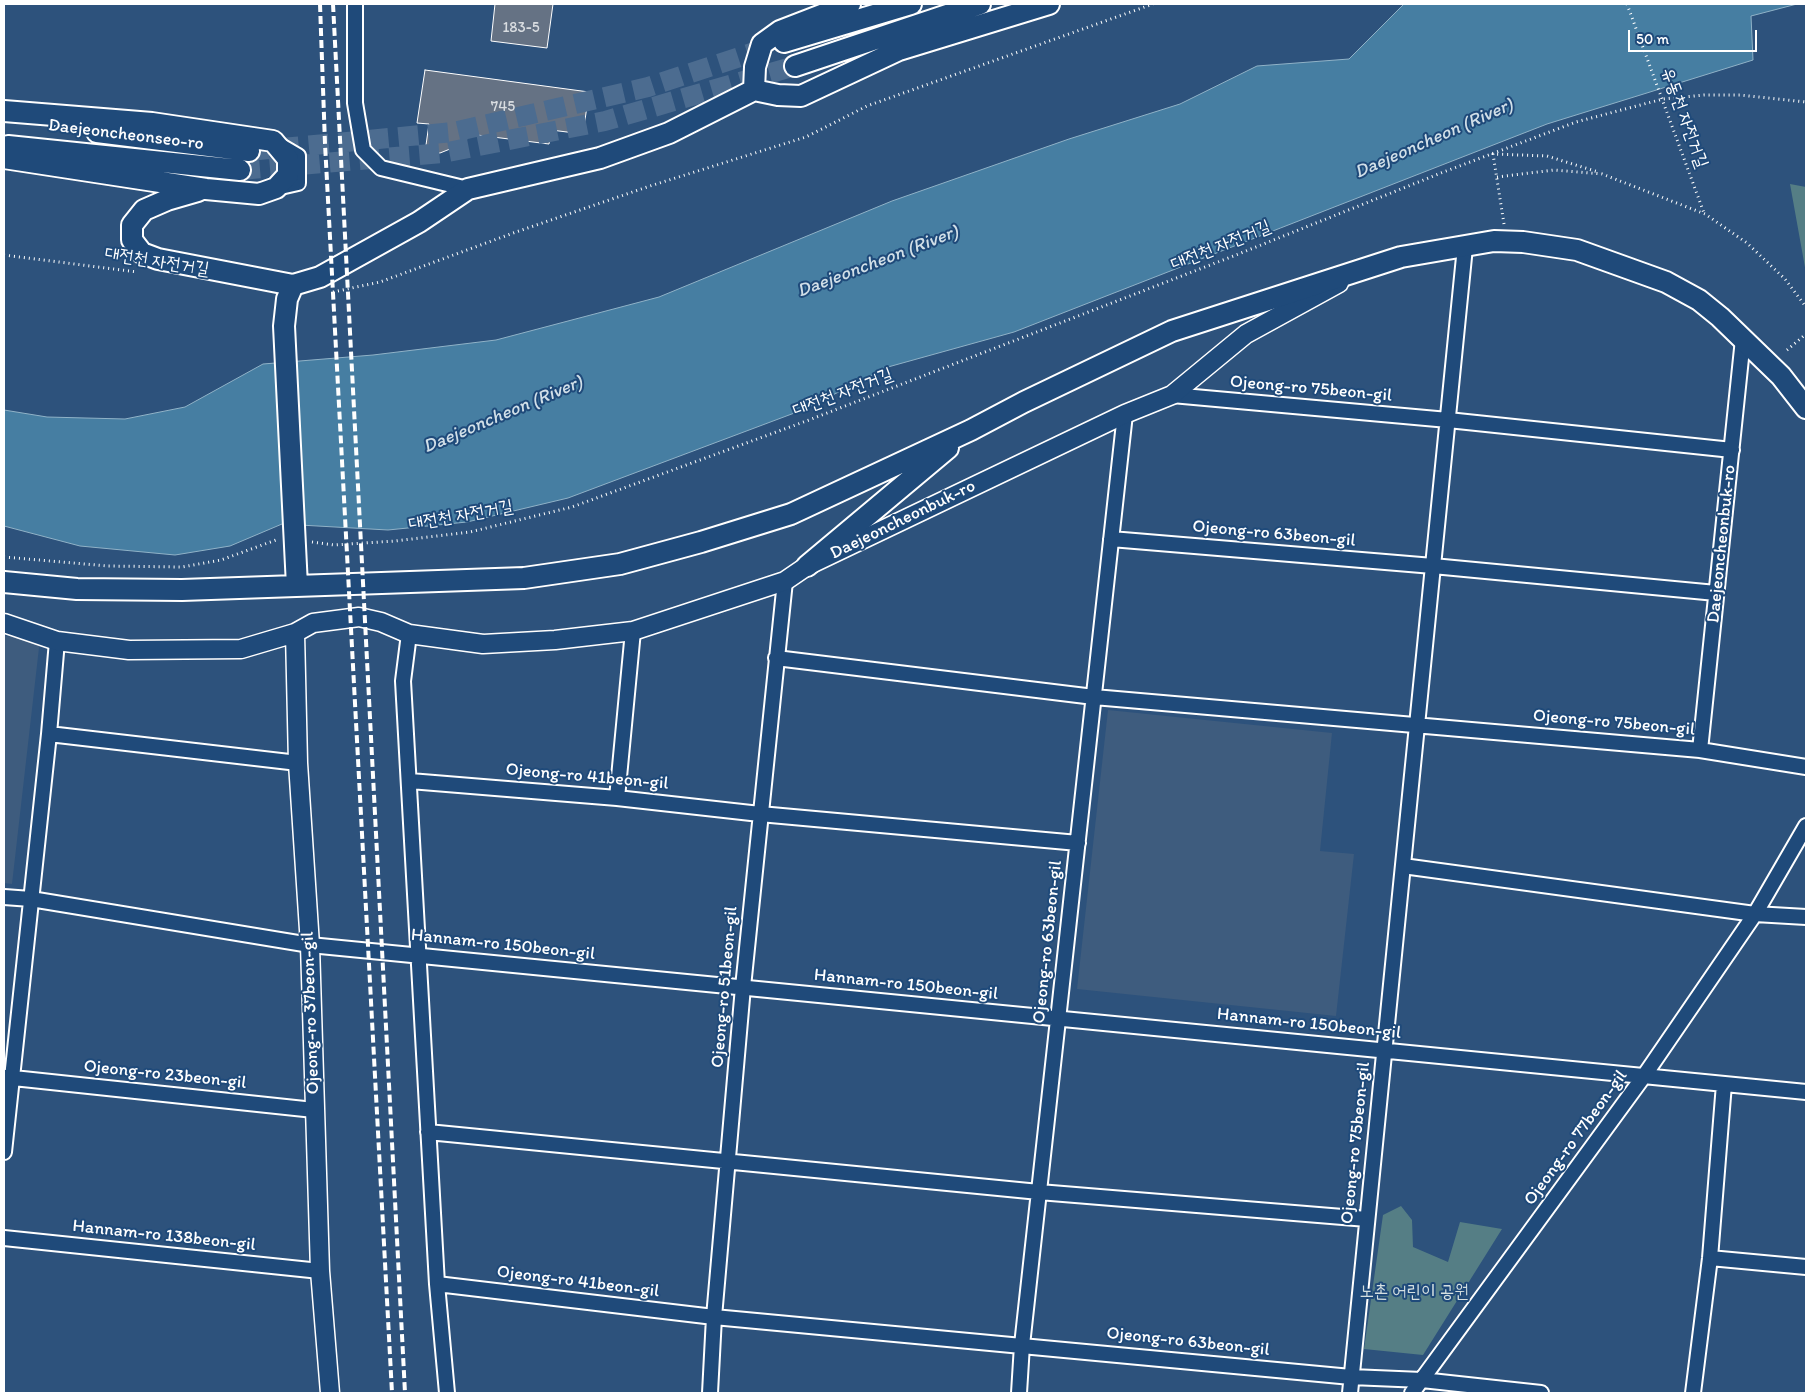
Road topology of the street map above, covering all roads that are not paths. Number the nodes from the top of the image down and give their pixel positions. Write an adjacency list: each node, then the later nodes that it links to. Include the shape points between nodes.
1 (355, 4): 16 (street, via 355,103 363,150 381,168)
2 (850, 4): 8 (main road, via 780,31 762,44 755,67)
3 (911, 4): 6 (main road)
4 (980, 4): 7 (main road)
5 (1049, 4): 8 (main road, via 899,50 801,96)
6 (784, 42)
7 (795, 66)
8 (754, 90): 16 (main road, via 670,133 600,158)
9 (4, 111): 15 (main road, via 152,123 273,141 288,159 288,175 276,188 259,194)
10 (4, 119): 12 (main road, Daejeoncheonseo-ro)
11 (4, 146): 14 (main road)
12 (249, 151)
13 (4, 158): 15 (main road)
14 (240, 170)
15 (206, 189): 19 (main road, via 144,210 132,225 132,240 142,253 158,259)
16 (468, 189): 19 (main road, via 419,222 320,277)
17 (1465, 247): 18 (main road, Daejeoncheonbuk-ro, via 1401,257); 20 (main road, Daejeoncheonbuk-ro, via 1494,241 1577,250 1666,282 1699,300); 24 (street, Ojeong-ro 75beon-gil)
18 (1368, 267): 21 (street, Daejeoncheonbuk-ro, via 1246,334); 25 (main road, via 1172,331)
19 (293, 285): 32 (main road, via 287,299 284,326)
20 (1743, 339): 22 (main road, Daejeoncheonbuk-ro, via 1781,376); 26 (street, Daejeoncheonbuk-ro)
21 (1172, 395): 23 (street, Daejeoncheonbuk-ro); 24 (street, Ojeong-ro 75beon-gil)
22 (1806, 408)
23 (1125, 414): 27 (street, Ojeong-ro 63beon-gil); 28 (street, Daejeoncheonbuk-ro)
24 (1448, 420): 26 (street, Ojeong-ro 75beon-gil); 29 (street, Ojeong-ro 75beon-gil)
25 (971, 430): 28 (main road); 32 (main road, via 791,514 620,564 524,578)
26 (1732, 450): 34 (street, Daejeoncheonbuk-ro)
27 (1111, 539): 29 (street, Ojeong-ro 63beon-gil); 42 (street, Ojeong-ro 63beon-gil)
28 (807, 566): 30 (street, Daejeoncheonbuk-ro)
29 (1433, 566): 34 (street); 43 (street, Ojeong-ro 75beon-gil)
30 (785, 581): 37 (street, Daejeoncheonbuk-ro); 41 (street, Ojeong-ro 51beon-gil)
31 (4, 582): 33 (main road, via 77,589)
32 (297, 586): 33 (main road)
33 (182, 590): 35 (main road, via 92,599)
34 (1716, 593): 45 (street, Daejeoncheonbuk-ro)
35 (4, 594)
36 (4, 622): 40 (street, Daejeoncheonbuk-ro)
37 (633, 631): 39 (street, Daejeoncheonbuk-ro, via 483,644); 49 (street)
38 (295, 633): 39 (street, Daejeoncheonbuk-ro, via 313,623 359,617); 40 (street, Daejeoncheonbuk-ro, via 241,649 129,650); 46 (street, Ojeong-ro 37beon-gil)
39 (409, 634): 48 (street, via 403,681)
40 (57, 641): 44 (street)
41 (776, 658): 42 (street); 50 (street, Ojeong-ro 51beon-gil)
42 (1094, 697): 43 (street); 52 (street, Ojeong-ro 63beon-gil)
43 (1417, 724): 45 (street, Ojeong-ro 75beon-gil); 53 (street, Ojeong-ro 75beon-gil)
44 (49, 734): 46 (street); 55 (street)
45 (1700, 750): 47 (street, Ojeong-ro 75beon-gil)
46 (298, 763): 58 (street, Ojeong-ro 37beon-gil)
47 (1806, 767)
48 (410, 781): 49 (street, Ojeong-ro 41beon-gil); 59 (street)
49 (617, 798): 50 (street, Ojeong-ro 41beon-gil)
50 (760, 814): 52 (street); 60 (street, Ojeong-ro 51beon-gil)
51 (1806, 826): 56 (street, Ojeong-ro 77beon-gil)
52 (1078, 843): 61 (street, Ojeong-ro 63beon-gil)
53 (1403, 866): 56 (street); 62 (street, Ojeong-ro 75beon-gil)
54 (4, 897): 55 (street, Hannam-ro 150beon-gil)
55 (31, 899): 58 (street, Hannam-ro 150beon-gil); 64 (street)
56 (1755, 914): 57 (street); 63 (street, Ojeong-ro 77beon-gil)
57 (1806, 917)
58 (310, 945): 59 (street, Hannam-ro 150beon-gil); 67 (street, Ojeong-ro 37beon-gil)
59 (417, 956): 60 (street, Hannam-ro 150beon-gil); 68 (street)
60 (743, 988): 61 (street, Hannam-ro 150beon-gil); 70 (street, Ojeong-ro 51beon-gil)
61 (1058, 1018): 62 (street, Hannam-ro 150beon-gil); 71 (street, Ojeong-ro 63beon-gil)
62 (1384, 1050): 63 (street, Hannam-ro 150beon-gil); 72 (street, Ojeong-ro 75beon-gil)
63 (1644, 1076): 65 (street, Hannam-ro 150beon-gil); 81 (street, Ojeong-ro 77beon-gil)
64 (8, 1078): 67 (street, Ojeong-ro 23beon-gil); 69 (street)
65 (1724, 1084): 66 (street, Hannam-ro 150beon-gil); 74 (street)
66 (1806, 1092)
67 (314, 1110): 76 (street, Ojeong-ro 37beon-gil)
68 (428, 1132): 70 (street); 77 (street)
69 (4, 1152)
70 (728, 1163): 71 (street); 78 (street, Ojeong-ro 51beon-gil)
71 (1039, 1192): 72 (street); 79 (street, Ojeong-ro 63beon-gil)
72 (1367, 1219): 80 (street, Ojeong-ro 75beon-gil)
73 (4, 1238): 76 (street, Hannam-ro 138beon-gil)
74 (1710, 1258): 75 (street); 89 (street)
75 (1806, 1267)
76 (320, 1271): 82 (street, Ojeong-ro 37beon-gil)
77 (437, 1284): 78 (street, Ojeong-ro 41beon-gil); 83 (street)
78 (714, 1317): 79 (street); 84 (street, Ojeong-ro 51beon-gil)
79 (1022, 1344): 80 (street, Ojeong-ro 63beon-gil); 85 (street, Ojeong-ro 63beon-gil)
80 (1351, 1377): 81 (street, Ojeong-ro 63beon-gil); 86 (street, Ojeong-ro 75beon-gil)
81 (1422, 1380): 87 (street, Ojeong-ro 77beon-gil); 88 (street)
82 (330, 1393)
83 (447, 1393)
84 (710, 1393)
85 (1019, 1393)
86 (1350, 1393)
87 (1412, 1393)
88 (1541, 1393)
89 (1692, 1393)

